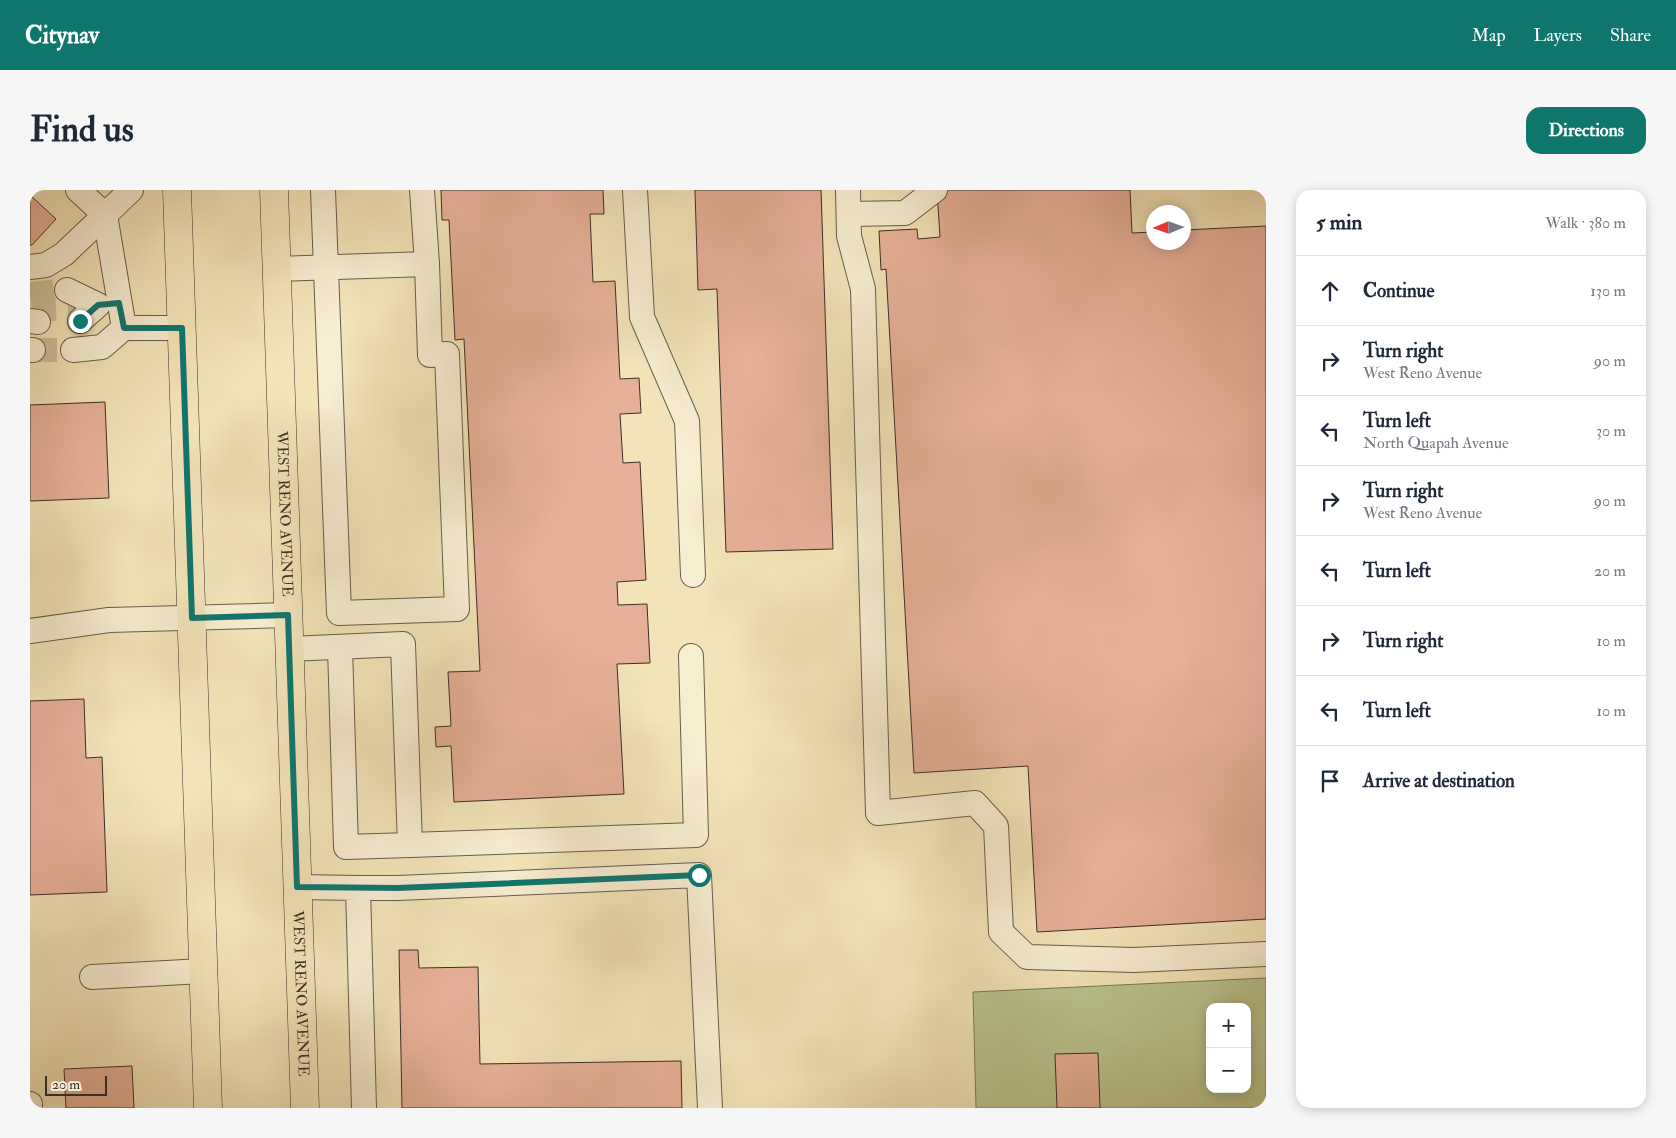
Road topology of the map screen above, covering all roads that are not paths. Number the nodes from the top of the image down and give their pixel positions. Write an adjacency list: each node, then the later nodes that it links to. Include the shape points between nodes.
1 (78, 190): 11 (street)
2 (131, 190): 11 (street)
3 (177, 190): 18 (main road)
4 (274, 190): 16 (main road, WEST RENO AVENUE)
5 (323, 190): 15 (street)
6 (422, 190): 13 (street)
7 (635, 190): 20 (street, via 642,317 687,421)
8 (848, 190): 10 (street)
9 (935, 190): 10 (street, via 905,212)
10 (848, 214): 30 (street, via 849,236 863,289 878,812 976,803 996,826 1000,932 1027,957 1134,960)
11 (98, 222): 12 (street, via 63,237 40,252); 14 (street, via 64,254 46,264); 17 (street, via 88,306)
12 (30, 252)
13 (427, 264): 15 (street); 15 (street, via 430,355 447,354 457,609 339,613)
14 (30, 267)
15 (326, 267): 16 (street)
16 (276, 269): 21 (main road, WEST RENO AVENUE)
17 (124, 328): 18 (street); 19 (street, via 102,347)
18 (182, 328): 22 (main road)
19 (73, 350)
20 (693, 575)
21 (288, 615): 22 (street); 25 (main road, WEST RENO AVENUE)
22 (192, 618): 23 (street, via 108,620); 31 (main road)
23 (30, 631)
24 (340, 647): 25 (street); 27 (street, via 346,846); 27 (street, via 404,644)
25 (289, 649): 28 (main road, WEST RENO AVENUE)
26 (691, 656): 27 (street, via 696,835)
27 (410, 845)
28 (297, 887): 29 (street); 34 (main road, WEST RENO AVENUE)
29 (358, 888): 35 (street); 36 (street, via 699,875)
30 (1266, 954)
31 (203, 971): 32 (street); 33 (main road)
32 (92, 977)
33 (208, 1108)
34 (305, 1108)
35 (364, 1108)
36 (710, 1108)

